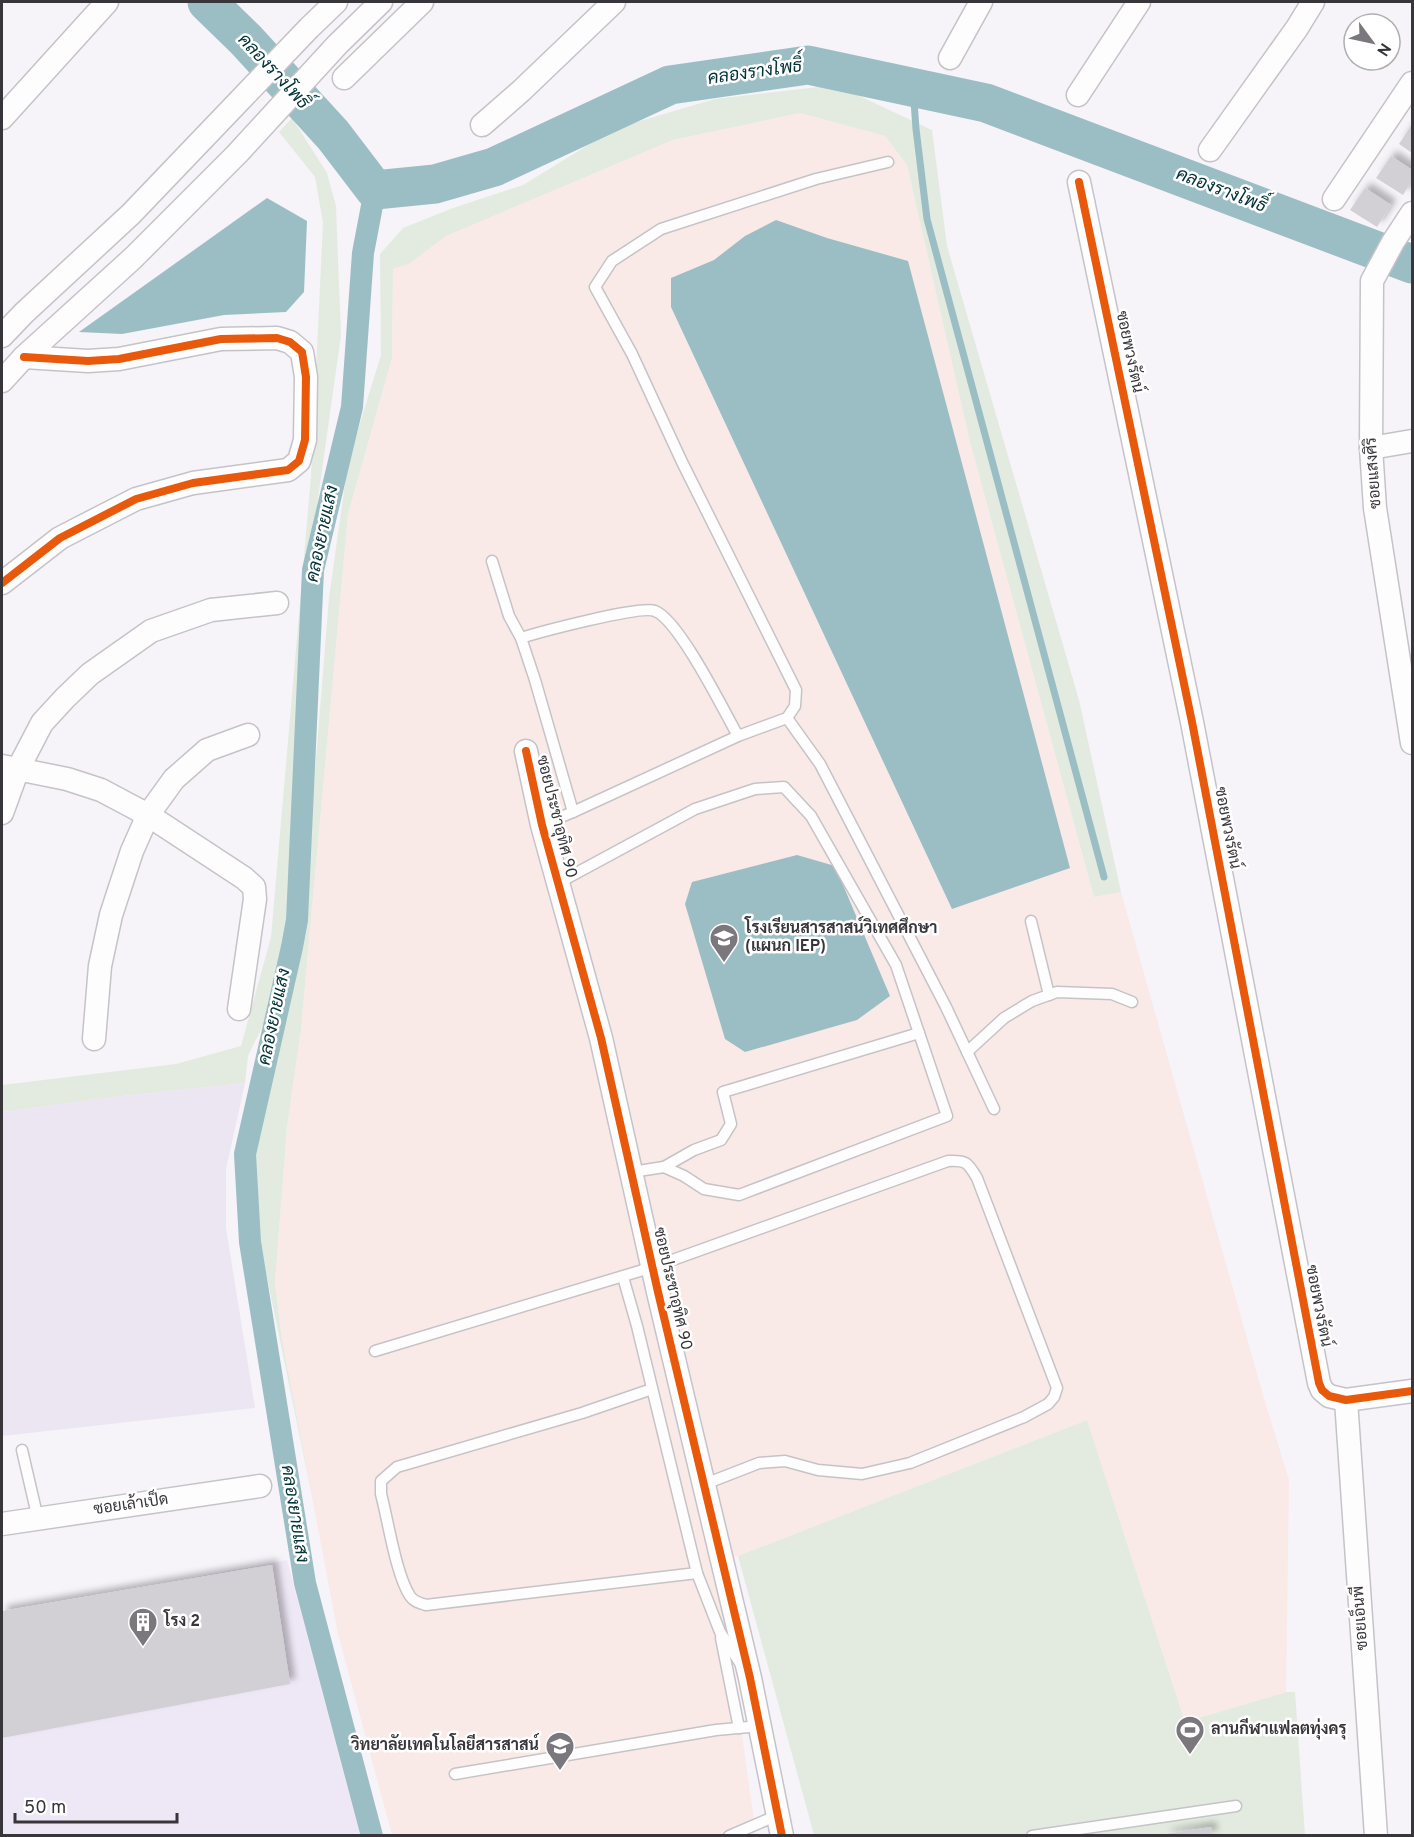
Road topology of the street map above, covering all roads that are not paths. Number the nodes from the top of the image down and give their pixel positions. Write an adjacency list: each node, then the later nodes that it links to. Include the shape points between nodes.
1 (107, 2): 13 (street)
2 (336, 2): 20 (street, via 131,214)
3 (381, 2): 21 (street, via 133,258)
4 (422, 2): 10 (street)
5 (614, 2): 14 (street)
6 (981, 2): 9 (street)
7 (1139, 2): 12 (street)
8 (1313, 2): 15 (street)
9 (950, 58)
10 (344, 78)
11 (1413, 82): 18 (street)
12 (1078, 95)
13 (2, 118)
14 (482, 125)
15 (1210, 150)
16 (888, 162): 30 (lane, via 816,179 661,229 612,261 595,287 632,354 796,690 795,706)
17 (1079, 182): 56 (street, ซอยพวงรัตน์, via 1192,722 1319,1383 1329,1396)
18 (1334, 198)
19 (1413, 213): 24 (street, ซอยแสงศิริ, via 1372,281)
20 (2, 336)
21 (24, 357): 22 (street); 26 (street, via 119,359 221,339 278,338 302,352 306,377 305,440 299,461 288,470 193,483 136,499 60,538)
22 (2, 381)
23 (1413, 441): 24 (street)
24 (1371, 448): 28 (street, ซอยแสงศิริ, via 1375,508)
25 (492, 561): 29 (lane, via 509,616)
26 (2, 584)
27 (277, 603): 35 (street, via 211,610 151,631 90,674 65,698)
28 (1402, 607): 33 (street, ซอยแสงศิริ)
29 (521, 638): 32 (lane, via 629,612 654,610 681,636); 36 (lane)
30 (787, 718): 32 (lane); 47 (lane, via 820,764)
31 (248, 735): 38 (street, via 207,750 174,780)
32 (738, 736): 36 (lane)
33 (1413, 742)
34 (526, 751): 39 (street, ซอยประชาอุทิศ 90)
35 (10, 767): 37 (street); 38 (street, via 101,790)
36 (573, 812): 39 (lane)
37 (2, 813)
38 (148, 815): 44 (street, via 254,887); 46 (street, via 111,915 100,966)
39 (543, 825): 40 (street, ซอยประชาอุทิศ 90)
40 (558, 882): 45 (lane, via 695,809 755,789 784,787 811,816 896,964); 50 (street, ซอยประชาอุทิศ 90, via 601,1038)
41 (1031, 921): 42 (lane)
42 (1049, 995): 43 (lane, via 1112,994); 47 (lane, via 1004,1018)
43 (1132, 1002)
44 (239, 1009)
45 (919, 1033): 49 (lane, via 723,1092 731,1124 721,1140); 49 (lane, via 947,1116 739,1195 704,1189)
46 (94, 1039)
47 (967, 1052): 48 (lane)
48 (994, 1109)
49 (664, 1167): 50 (lane)
50 (632, 1172): 51 (street, ซอยประชาอุทิศ 90)
51 (653, 1267): 52 (lane); 58 (street, ซอยประชาอุทิศ 90); 58 (lane, via 948,1161 962,1160 977,1178 1057,1388 1048,1404 1024,1417 910,1463 862,1474 818,1470 785,1461 759,1463)
52 (623, 1277): 53 (lane); 54 (lane)
53 (375, 1351)
54 (652, 1389): 62 (lane); 62 (lane, via 397,1467 386,1475 381,1480 381,1494 401,1577 411,1598 426,1605)
55 (1413, 1391): 56 (street)
56 (1346, 1400): 71 (street, ซอยเอ็นพี)
57 (22, 1450): 60 (lane)
58 (705, 1484): 64 (street, ซอยประชาอุทิศ 90)
59 (260, 1486): 60 (street, ซอยเล้าเป็ด)
60 (38, 1519): 61 (street, ซอยเล้าเป็ด)
61 (2, 1524)
62 (697, 1573): 63 (lane)
63 (720, 1632): 64 (lane); 65 (lane)
64 (750, 1678): 65 (street, ซอยประชาอุทิศ 90)
65 (749, 1727): 66 (lane); 68 (street, ซอยประชาอุทิศ 90)
66 (455, 1774)
67 (1236, 1806): 70 (lane)
68 (780, 1825): 69 (lane)
69 (729, 1836)
70 (1032, 1836)
71 (1376, 1836)

